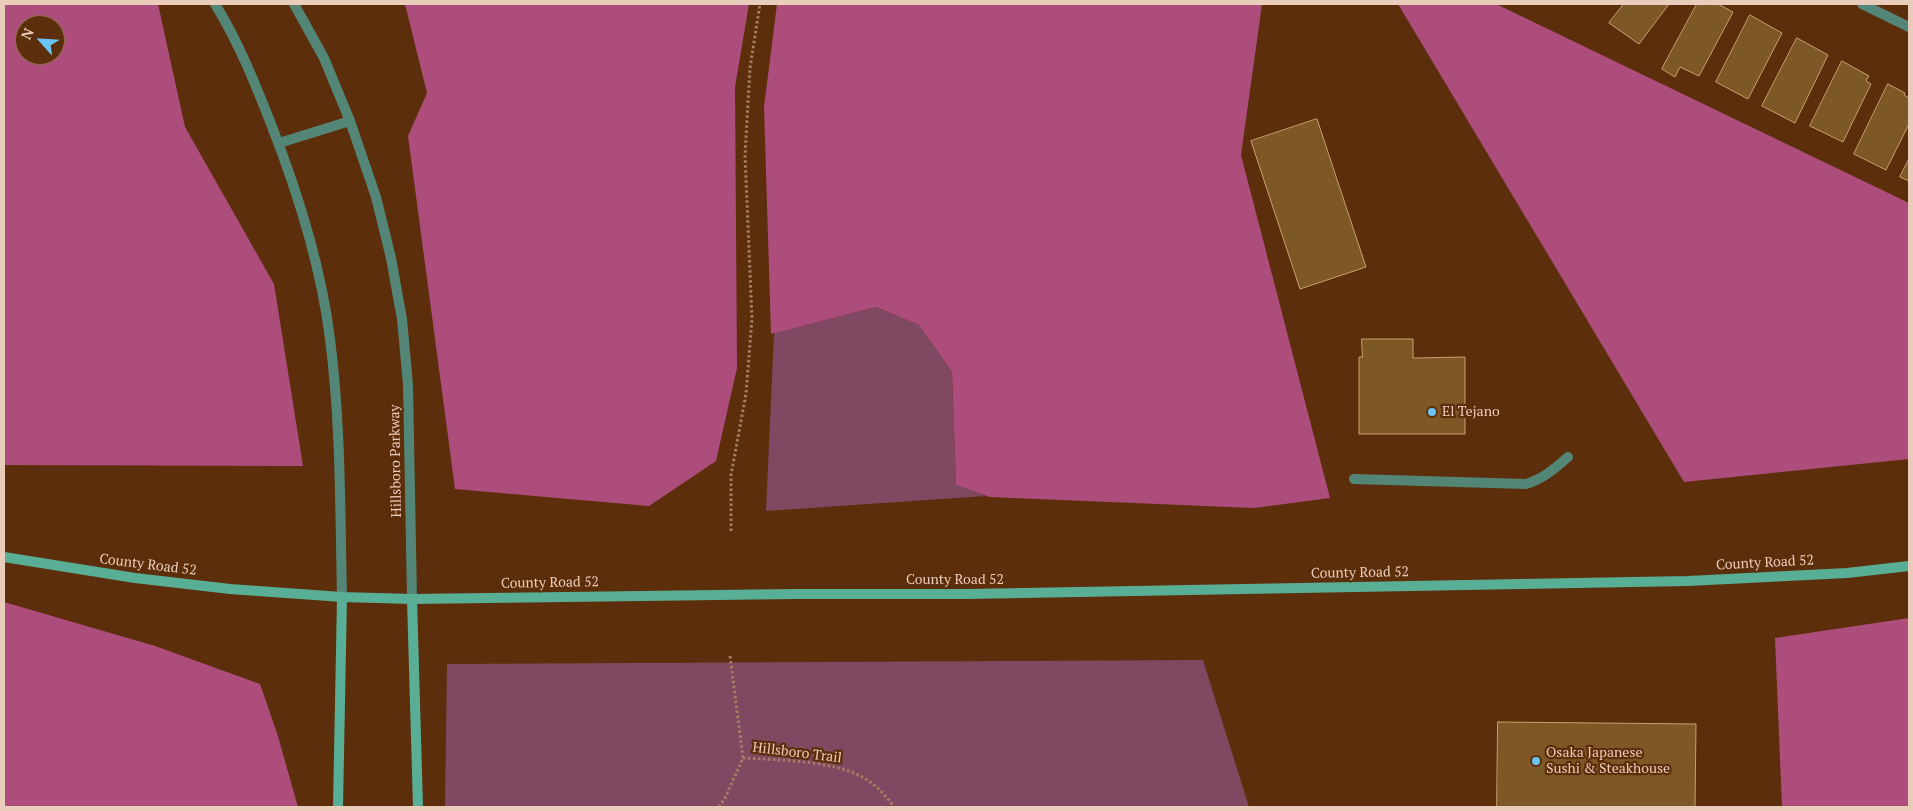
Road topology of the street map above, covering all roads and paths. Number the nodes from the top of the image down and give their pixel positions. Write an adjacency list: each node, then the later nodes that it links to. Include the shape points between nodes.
1 (215, 4): 7 (street, via 261,97)
2 (294, 4): 6 (street, Hillsboro Parkway, via 324,58)
3 (760, 4): 10 (path, via 750,68 745,156 752,319 746,394 731,475)
4 (1862, 4): 5 (street)
5 (1909, 28)
6 (350, 121): 7 (street); 14 (street, Hillsboro Parkway, via 376,198 402,318 408,385)
7 (279, 144): 13 (street, via 317,264 330,338 338,426)
8 (1568, 457): 9 (street, via 1548,474 1526,484)
9 (1354, 479)
10 (731, 531)
11 (4, 558): 13 (main road, County Road 52, via 230,589)
12 (1909, 566): 14 (main road, County Road 52, via 1847,573 1651,582)
13 (342, 597): 14 (main road, County Road 52); 17 (main road)
14 (412, 599): 18 (main road, Hillsboro Parkway)
15 (730, 656): 16 (path, Hillsboro Trail)
16 (743, 758): 19 (path, Hillsboro Trail); 20 (path, Hillsboro Trail, via 841,768 867,779)
17 (338, 807)
18 (418, 807)
19 (719, 807)
20 (894, 807)

